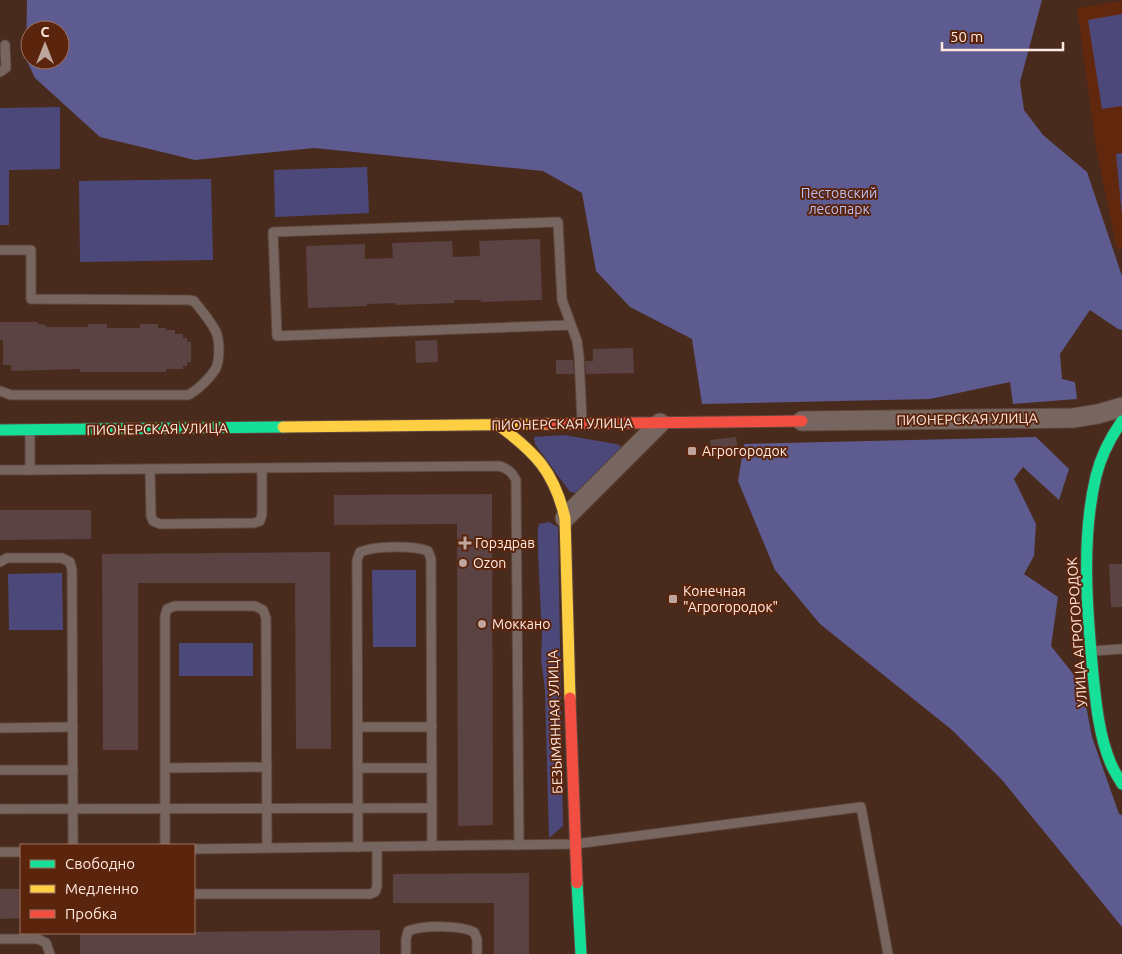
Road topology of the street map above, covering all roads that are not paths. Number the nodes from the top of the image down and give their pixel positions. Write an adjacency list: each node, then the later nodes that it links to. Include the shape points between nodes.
1 (5, 45): 2 (lane, via 6,68)
2 (0, 72)
3 (0, 250): 5 (lane, via 31,250 31,299 194,301 216,330 218,363 188,395 11,395)
4 (571, 325): 4 (lane, via 562,300 558,222 273,232 277,336); 11 (lane, via 579,356)
5 (0, 391)
6 (1122, 407): 7 (street, ПИОНЕРСКАЯ УЛИЦА, via 1073,418)
7 (802, 421): 9 (street, ПИОНЕРСКАЯ УЛИЦА)
8 (1122, 421): 21 (street, УЛИЦА АГРОГОРОДОК, via 1105,448 1090,508 1086,573)
9 (660, 422): 11 (street, ПИОНЕРСКАЯ УЛИЦА); 18 (street)
10 (497, 424): 11 (street, ПИОНЕРСКАЯ УЛИЦА); 13 (street, ПИОНЕРСКАЯ УЛИЦА); 18 (street, БЕЗЫМЯННАЯ УЛИЦА, via 531,451 544,466 562,500)
11 (582, 424)
12 (0, 430): 13 (street, ПИОНЕРСКАЯ УЛИЦА)
13 (30, 430): 17 (lane)
14 (262, 468): 15 (lane); 15 (lane, via 260,521 160,524 151,516); 42 (lane, via 500,466 513,473 516,480)
15 (150, 469): 17 (lane)
16 (0, 470): 17 (lane)
17 (30, 470)
18 (565, 518): 41 (street, БЕЗЫМЯННАЯ УЛИЦА)
19 (0, 562): 22 (lane, via 7,558 62,558 70,562)
20 (1122, 649): 21 (lane)
21 (1092, 651): 32 (street, УЛИЦА АГРОГОРОДОК, via 1100,725 1112,768)
22 (73, 727): 25 (lane); 31 (lane)
23 (358, 727): 24 (lane); 24 (lane, via 358,560 360,552 369,548 420,548 428,551 431,559); 28 (lane)
24 (432, 727): 29 (lane)
25 (0, 728)
26 (165, 768): 27 (lane); 27 (lane, via 165,616 166,609 175,606 254,606 263,610 266,618); 38 (lane)
27 (267, 768): 33 (lane)
28 (358, 768): 29 (lane); 34 (lane)
29 (432, 768): 35 (lane)
30 (0, 770): 31 (lane)
31 (73, 770): 37 (lane)
32 (1121, 784)
33 (267, 808): 34 (lane); 38 (lane); 46 (lane)
34 (358, 808): 35 (lane); 44 (lane)
35 (432, 808): 43 (lane)
36 (0, 809): 37 (lane)
37 (73, 809): 38 (lane); 39 (lane)
38 (165, 809): 40 (lane)
39 (73, 844)
40 (165, 844)
41 (575, 844): 42 (lane); 55 (street, БЕЗЫМЯННАЯ УЛИЦА); 56 (lane, via 861,807)
42 (519, 845): 43 (lane)
43 (432, 846): 45 (lane)
44 (358, 847): 45 (lane); 46 (lane)
45 (376, 847): 50 (lane, via 377,887 370,894)
46 (267, 848): 47 (lane)
47 (195, 849)
48 (0, 852): 49 (lane)
49 (20, 852)
50 (195, 894)
51 (0, 939): 52 (lane, via 38,939 46,943)
52 (50, 954)
53 (406, 954): 54 (lane, via 408,931 417,928 465,928 474,932)
54 (477, 954)
55 (581, 954)
56 (888, 954)

